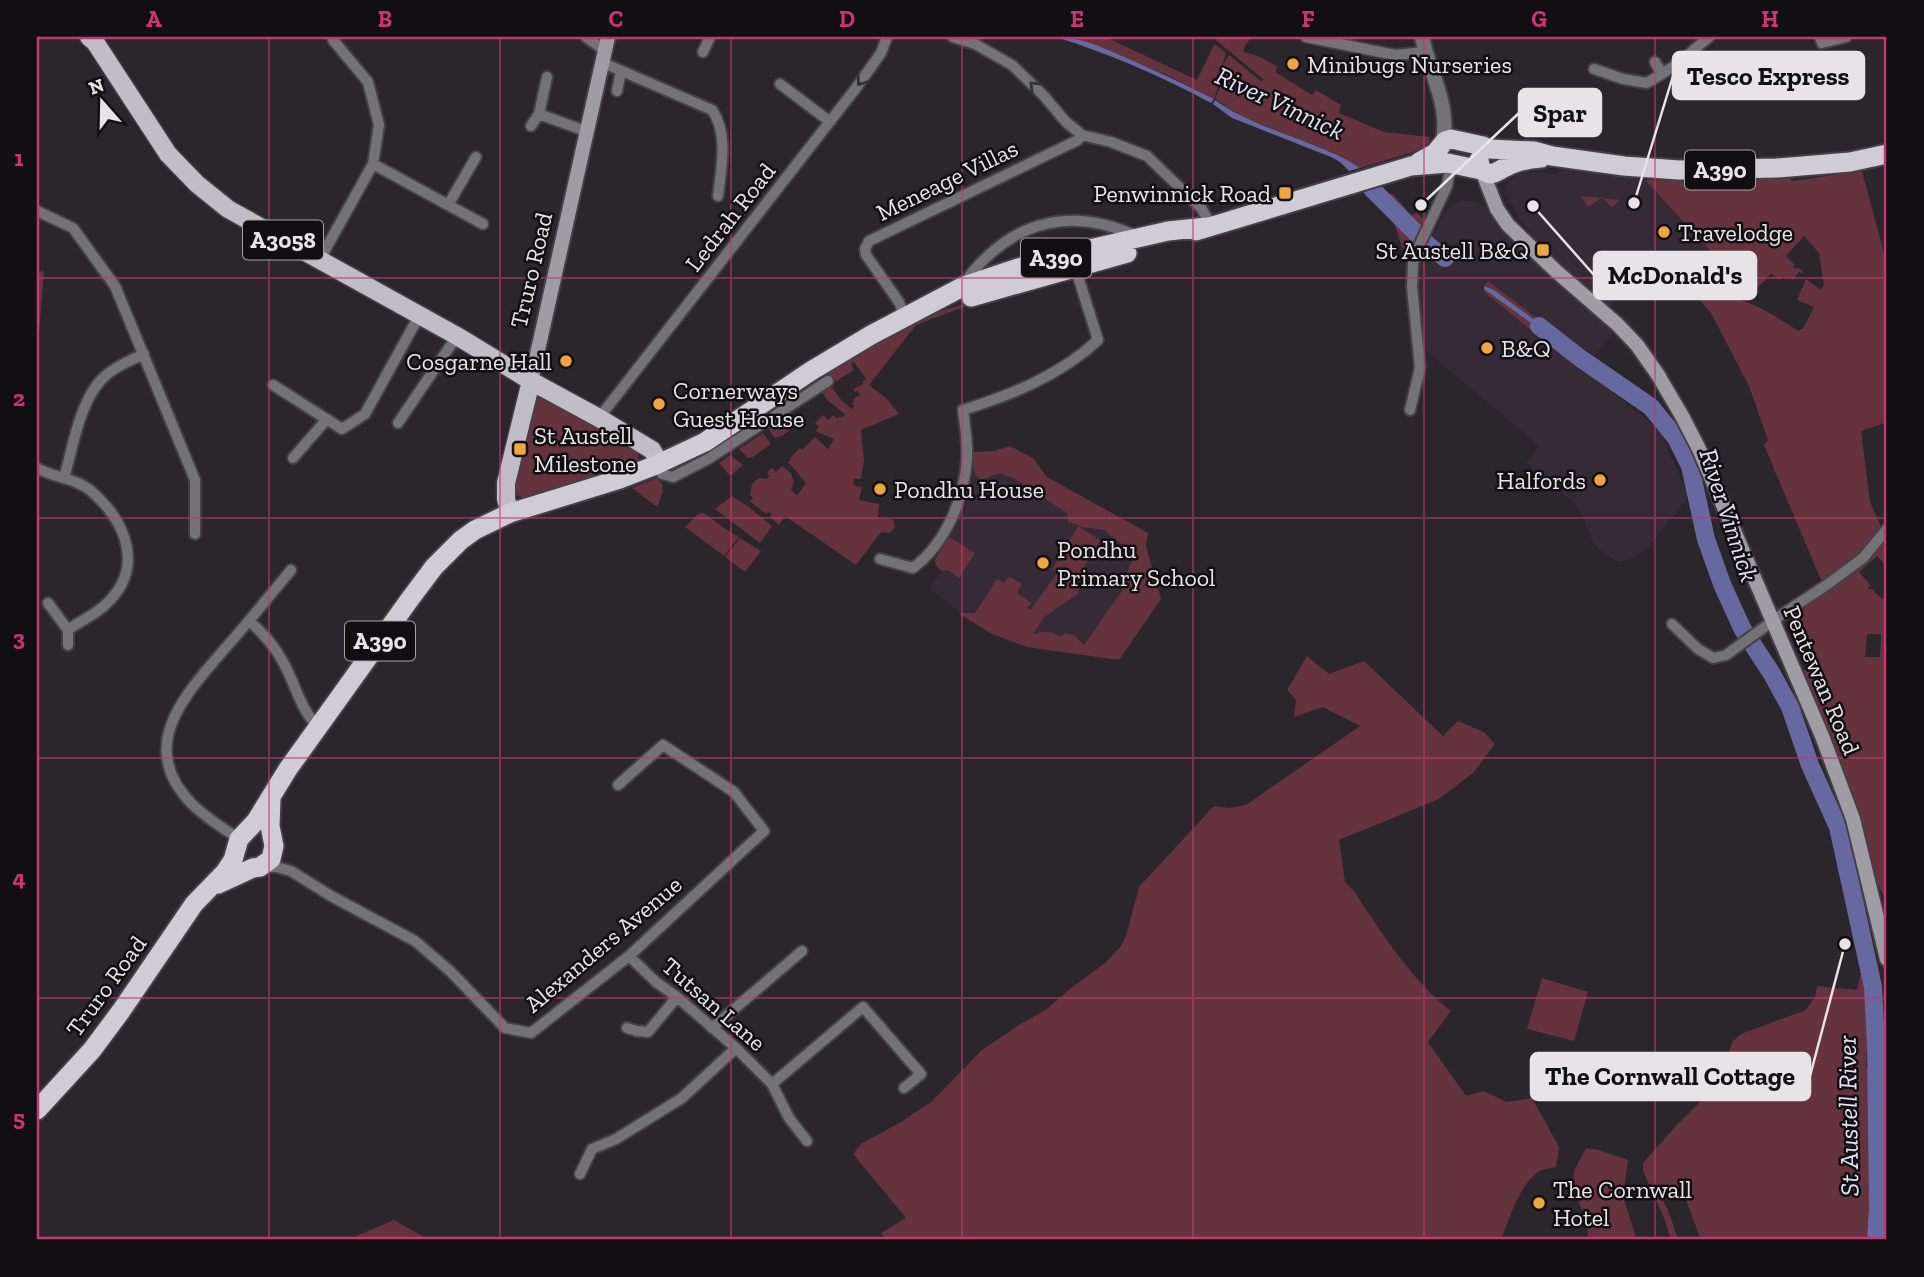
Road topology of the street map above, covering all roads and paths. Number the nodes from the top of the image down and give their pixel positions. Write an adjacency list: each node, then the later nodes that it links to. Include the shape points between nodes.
1 (89, 37): 39 (main road, A3058, via 168,154 197,184 228,209)
2 (586, 37): 12 (street)
3 (710, 37): 13 (street)
4 (887, 37): 23 (street, Ledrah Road, one-way to 23, via 881,53)
5 (953, 37): 26 (street, one-way to 5, via 1012,65)
6 (1306, 37): 14 (street, via 1395,55)
7 (1422, 37): 14 (street)
8 (1709, 37): 18 (street)
9 (1820, 37): 10 (street, via 1822,43)
10 (1846, 37)
11 (334, 38): 31 (street, via 368,82 379,125)
12 (605, 50): 17 (street); 25 (main road, Truro Road)
13 (703, 52)
14 (1425, 52): 27 (street, via 1445,114)
15 (1655, 62): 18 (street)
16 (1594, 69): 18 (street, via 1647,83)
17 (621, 71): 21 (street); 32 (street, via 712,110 721,139)
18 (1662, 74)
19 (547, 77): 22 (street)
20 (780, 84): 23 (street)
21 (617, 91)
22 (539, 114): 24 (street); 25 (street)
23 (830, 121): 49 (street, Ledrah Road)
24 (531, 126)
25 (588, 132): 45 (main road, Truro Road)
26 (1082, 135): 36 (street, via 1147,156 1202,209); 41 (street, Meneage Villas, via 869,242 866,255)
27 (1451, 152): 30 (highway, A390, via 1483,146); 36 (highway, A390); 48 (street, via 1447,186 1415,255 1412,277 1420,368)
28 (1887, 154): 30 (highway, A390, via 1850,162 1679,170 1510,149)
29 (476, 157): 33 (street)
30 (1492, 163): 64 (main road, Pentewan Road, via 1497,209 1508,225 1629,336 1658,375 1699,449)
31 (373, 164): 33 (street); 39 (street)
32 (718, 196)
33 (448, 205): 35 (street)
34 (37, 211): 44 (street, via 73,228 115,286)
35 (483, 224)
36 (1209, 227): 37 (highway, A390); 38 (highway, A390, via 1167,243)
37 (1140, 237): 38 (highway, A390); 40 (street, via 1093,221 1038,225 997,247)
38 (1073, 260): 40 (highway, A390, via 1018,268); 41 (highway, A390); 60 (street, via 1098,340 1043,379 963,410 967,443 964,478 955,511 935,547 913,568)
39 (319, 261): 42 (main road, A3058)
40 (964, 286): 41 (highway, A390)
41 (909, 315): 52 (highway, A390, via 811,371)
42 (419, 316): 43 (main road, A3058); 50 (street, via 365,414 342,429)
43 (457, 336): 45 (main road, A3058); 51 (street)
44 (144, 354): 56 (street, via 102,378 87,399); 59 (street, via 195,480)
45 (531, 381): 49 (main road, A3058); 57 (main road, Truro Road, via 506,483)
46 (828, 381): 52 (street)
47 (273, 384): 50 (street)
48 (1410, 410)
49 (599, 418): 54 (main road, A3058, via 652,450)
50 (327, 419): 53 (street)
51 (398, 423)
52 (744, 426): 54 (highway, A390)
53 (293, 458)
54 (658, 464): 57 (highway, Truro Road / A390)
55 (37, 468): 56 (street)
56 (64, 478): 66 (street, via 91,491 107,508 128,548 128,570 117,592 103,607)
57 (510, 513): 68 (highway, Truro Road / A390, via 475,530 447,551)
58 (1887, 528): 64 (street, via 1863,558)
59 (195, 534)
60 (880, 559)
61 (291, 570): 63 (street)
62 (48, 603): 66 (street)
63 (249, 621): 68 (street, via 272,644 304,711); 71 (street, via 183,701 170,723 165,748 175,781 191,803)
64 (1773, 622): 65 (street, via 1726,656 1713,657); 78 (main road, Pentewan Road, via 1853,819)
65 (1672, 624)
66 (68, 629): 67 (street)
67 (68, 645)
68 (319, 727): 70 (highway, Truro Road / A390)
69 (618, 785): 77 (street, Alexanders Avenue, via 663,745 734,792 764,831)
70 (272, 793): 71 (highway, Truro Road / A390); 72 (highway)
71 (240, 841): 72 (highway, via 250,831 260,831); 73 (highway, via 242,862); 75 (highway, Truro Road / A390, via 225,872)
72 (273, 843): 73 (highway, via 271,859); 74 (street, Alexanders Avenue)
73 (257, 868): 74 (street, Alexanders Avenue); 75 (highway, Truro Road / A390)
74 (291, 871): 77 (street, Alexanders Avenue, via 415,941 505,1028 531,1033)
75 (211, 888): 85 (highway, Truro Road / A390, via 194,904 92,1050)
76 (802, 951): 81 (street)
77 (629, 956): 79 (street, Tutsan Lane)
78 (1887, 958)
79 (677, 998): 80 (street, via 648,1032); 81 (street, Tutsan Lane)
80 (627, 1027)
81 (712, 1028): 82 (street, Tutsan Lane)
82 (736, 1048): 83 (street, Tutsan Lane); 87 (street, via 682,1098 592,1149)
83 (772, 1084): 84 (street, Tutsan Lane, via 863,1007 921,1074); 86 (street, Tutsan Lane)
84 (905, 1088)
85 (37, 1110)
86 (807, 1141)
87 (580, 1174)

